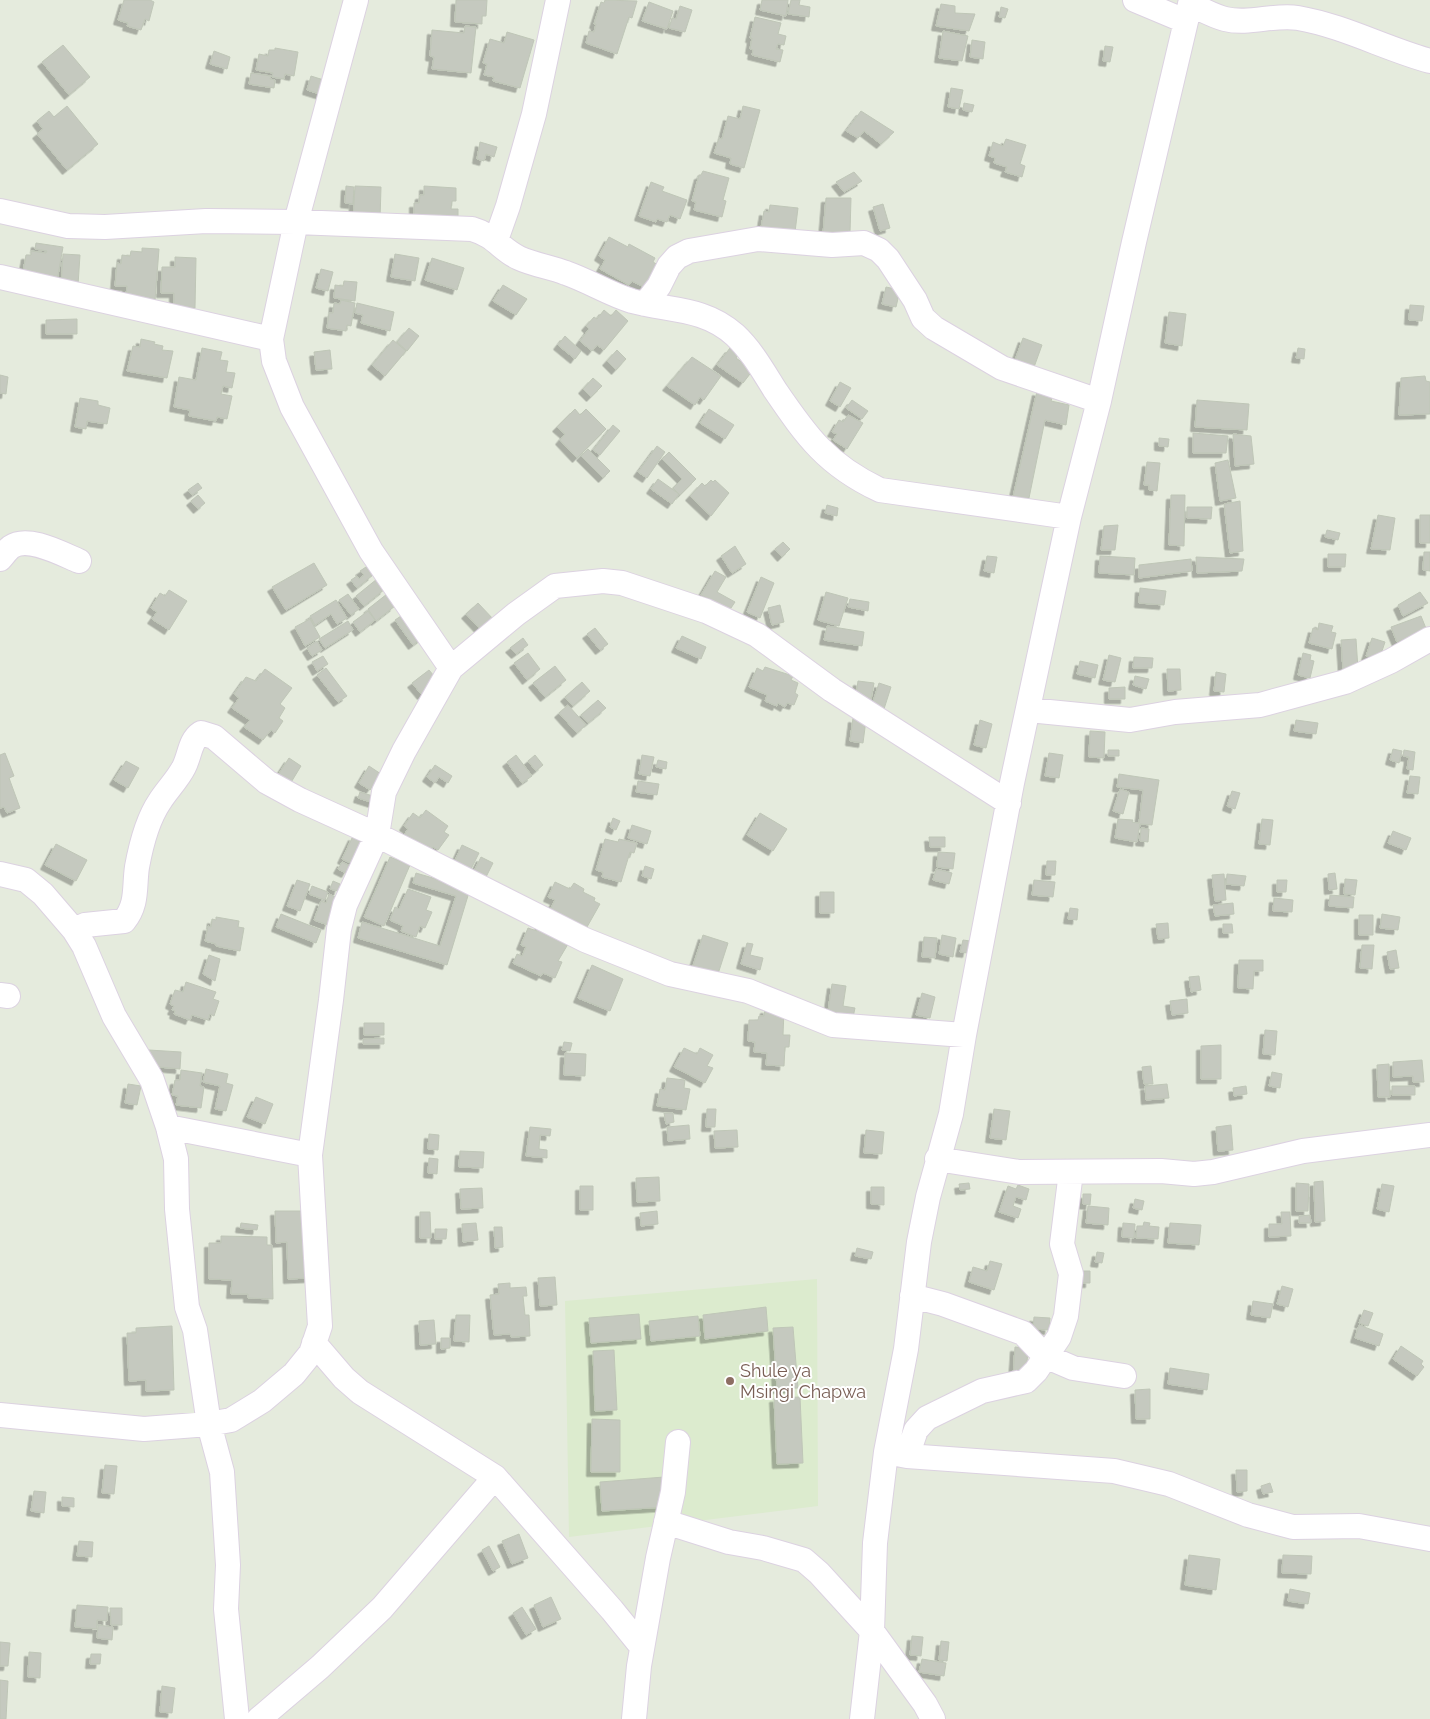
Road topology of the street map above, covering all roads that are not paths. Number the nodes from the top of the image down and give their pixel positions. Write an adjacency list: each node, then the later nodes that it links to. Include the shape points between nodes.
1 (356, 0): 7 (street)
2 (558, 0): 8 (street, via 534,114)
3 (1135, 0): 4 (street)
4 (1189, 8): 5 (street, via 1226,19 1298,18); 12 (street)
5 (1430, 61)
6 (0, 211): 7 (street, via 77,227 206,221)
7 (296, 222): 8 (street, via 472,229); 11 (street)
8 (496, 240): 10 (street, via 521,259)
9 (0, 278): 11 (street)
10 (645, 304): 12 (street, via 659,286 668,266 689,251 758,239 832,245 864,243 888,259 923,318 934,328 1002,368); 13 (street, via 674,307 714,320 734,334 749,349 811,440 833,463 858,480 880,490)
11 (271, 339): 17 (street, via 274,361 292,407 371,551)
12 (1099, 401): 13 (street)
13 (1069, 517): 18 (street)
14 (0, 559): 15 (street, via 12,546 30,544 45,546)
15 (79, 561)
16 (1430, 639): 18 (street, via 1345,682 1260,705 1175,712 1130,720)
17 (451, 668): 19 (street, via 516,614 556,586 603,581 622,583 706,611 757,635 832,690); 20 (street, via 384,792)
18 (1029, 710): 19 (street)
19 (1009, 803): 23 (street)
20 (378, 835): 22 (street, via 267,782 214,737 201,733 195,737 184,768 158,803 143,838 136,900 131,913 124,921 85,925); 23 (street, via 585,940 670,974 748,991 833,1025); 26 (street, via 345,905 338,929)
21 (0, 874): 22 (street, via 26,880 43,894)
22 (74, 930): 24 (street, via 114,1016 152,1080)
23 (964, 1035): 27 (street, via 951,1114)
24 (168, 1127): 26 (street); 34 (street, via 176,1159 177,1209 187,1307 194,1330)
25 (1430, 1135): 28 (street, via 1303,1151 1213,1172)
26 (310, 1155): 30 (street, via 320,1326)
27 (937, 1160): 28 (street, via 1019,1172); 29 (street, via 919,1242)
28 (1071, 1172): 31 (street, via 1062,1244 1071,1274 1066,1316 1059,1336)
29 (912, 1296): 31 (street, via 1024,1333); 36 (street)
30 (314, 1343): 34 (street, via 294,1374 262,1402 231,1420); 37 (street, via 360,1392)
31 (1045, 1356): 32 (street, via 1073,1368); 36 (street, via 1026,1381 982,1391 935,1412)
32 (1124, 1376)
33 (0, 1415): 34 (street, via 144,1429)
34 (209, 1424): 42 (street, via 222,1472 228,1565 226,1609)
35 (678, 1442): 38 (street)
36 (896, 1454): 39 (street, via 1114,1471 1169,1484 1248,1515 1292,1527 1359,1526); 40 (street, via 875,1543)
37 (495, 1476): 41 (street); 43 (street, via 382,1608)
38 (666, 1522): 40 (street, via 729,1542 804,1560 819,1572); 41 (street)
39 (1430, 1539)
40 (872, 1631): 45 (street); 46 (street)
41 (642, 1647): 44 (street)
42 (237, 1719)
43 (258, 1719)
44 (634, 1719)
45 (862, 1719)
46 (933, 1719)

